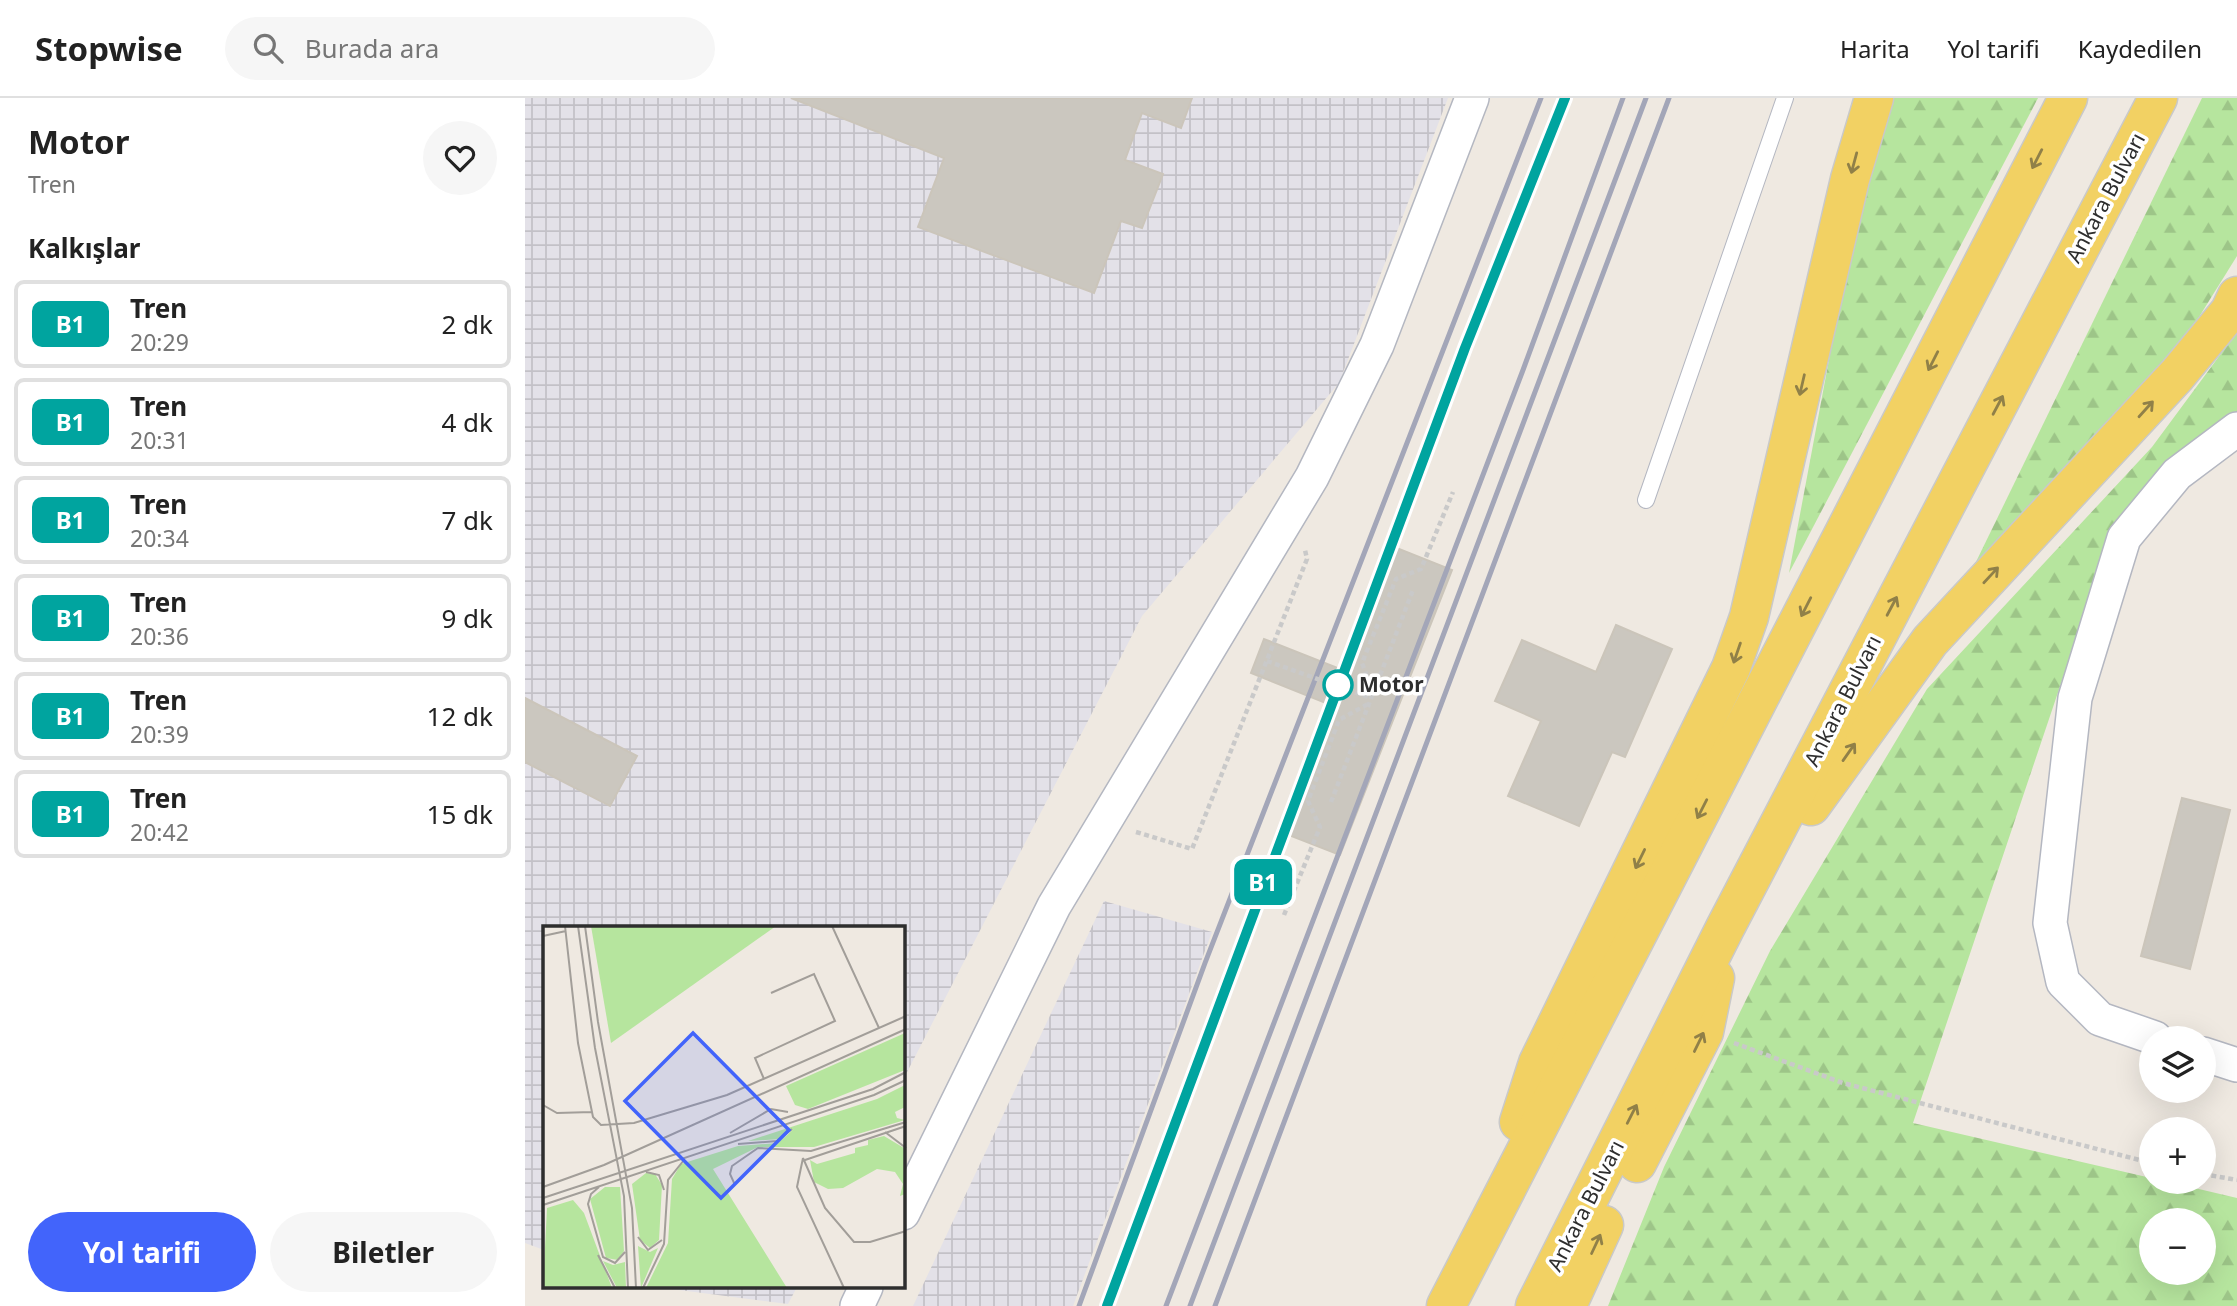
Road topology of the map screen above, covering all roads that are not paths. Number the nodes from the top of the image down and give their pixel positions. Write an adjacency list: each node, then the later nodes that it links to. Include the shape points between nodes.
1 (1472, 98): 13 (street, via 1377,345 1312,477 1054,906)
2 (1785, 98): 8 (lane)
3 (1874, 98): 14 (main road, one-way to 14, via 1850,179 1749,617 1731,668 1538,1063)
4 (2068, 98): 14 (main road, one-way to 14)
5 (2158, 98): 9 (main road, Ankara Bulvarı, one-way to 5)
6 (2237, 296): 9 (main road, one-way to 6, via 1930,641 2177,376)
7 (2237, 429): 10 (street, via 2177,474 2124,538 2075,698 2050,923 2063,982 2100,1019)
8 (1646, 500)
9 (1725, 928): 18 (main road, Ankara Bulvarı, one-way to 9); 19 (main road, one-way to 9, via 1704,1032)
10 (2139, 1032)
11 (2216, 1058): 12 (street)
12 (2237, 1065)
13 (905, 1209)
14 (1483, 1233): 17 (main road)
15 (866, 1288): 16 (street)
16 (857, 1306)
17 (1446, 1306)
18 (1535, 1306)
19 (1567, 1306)

